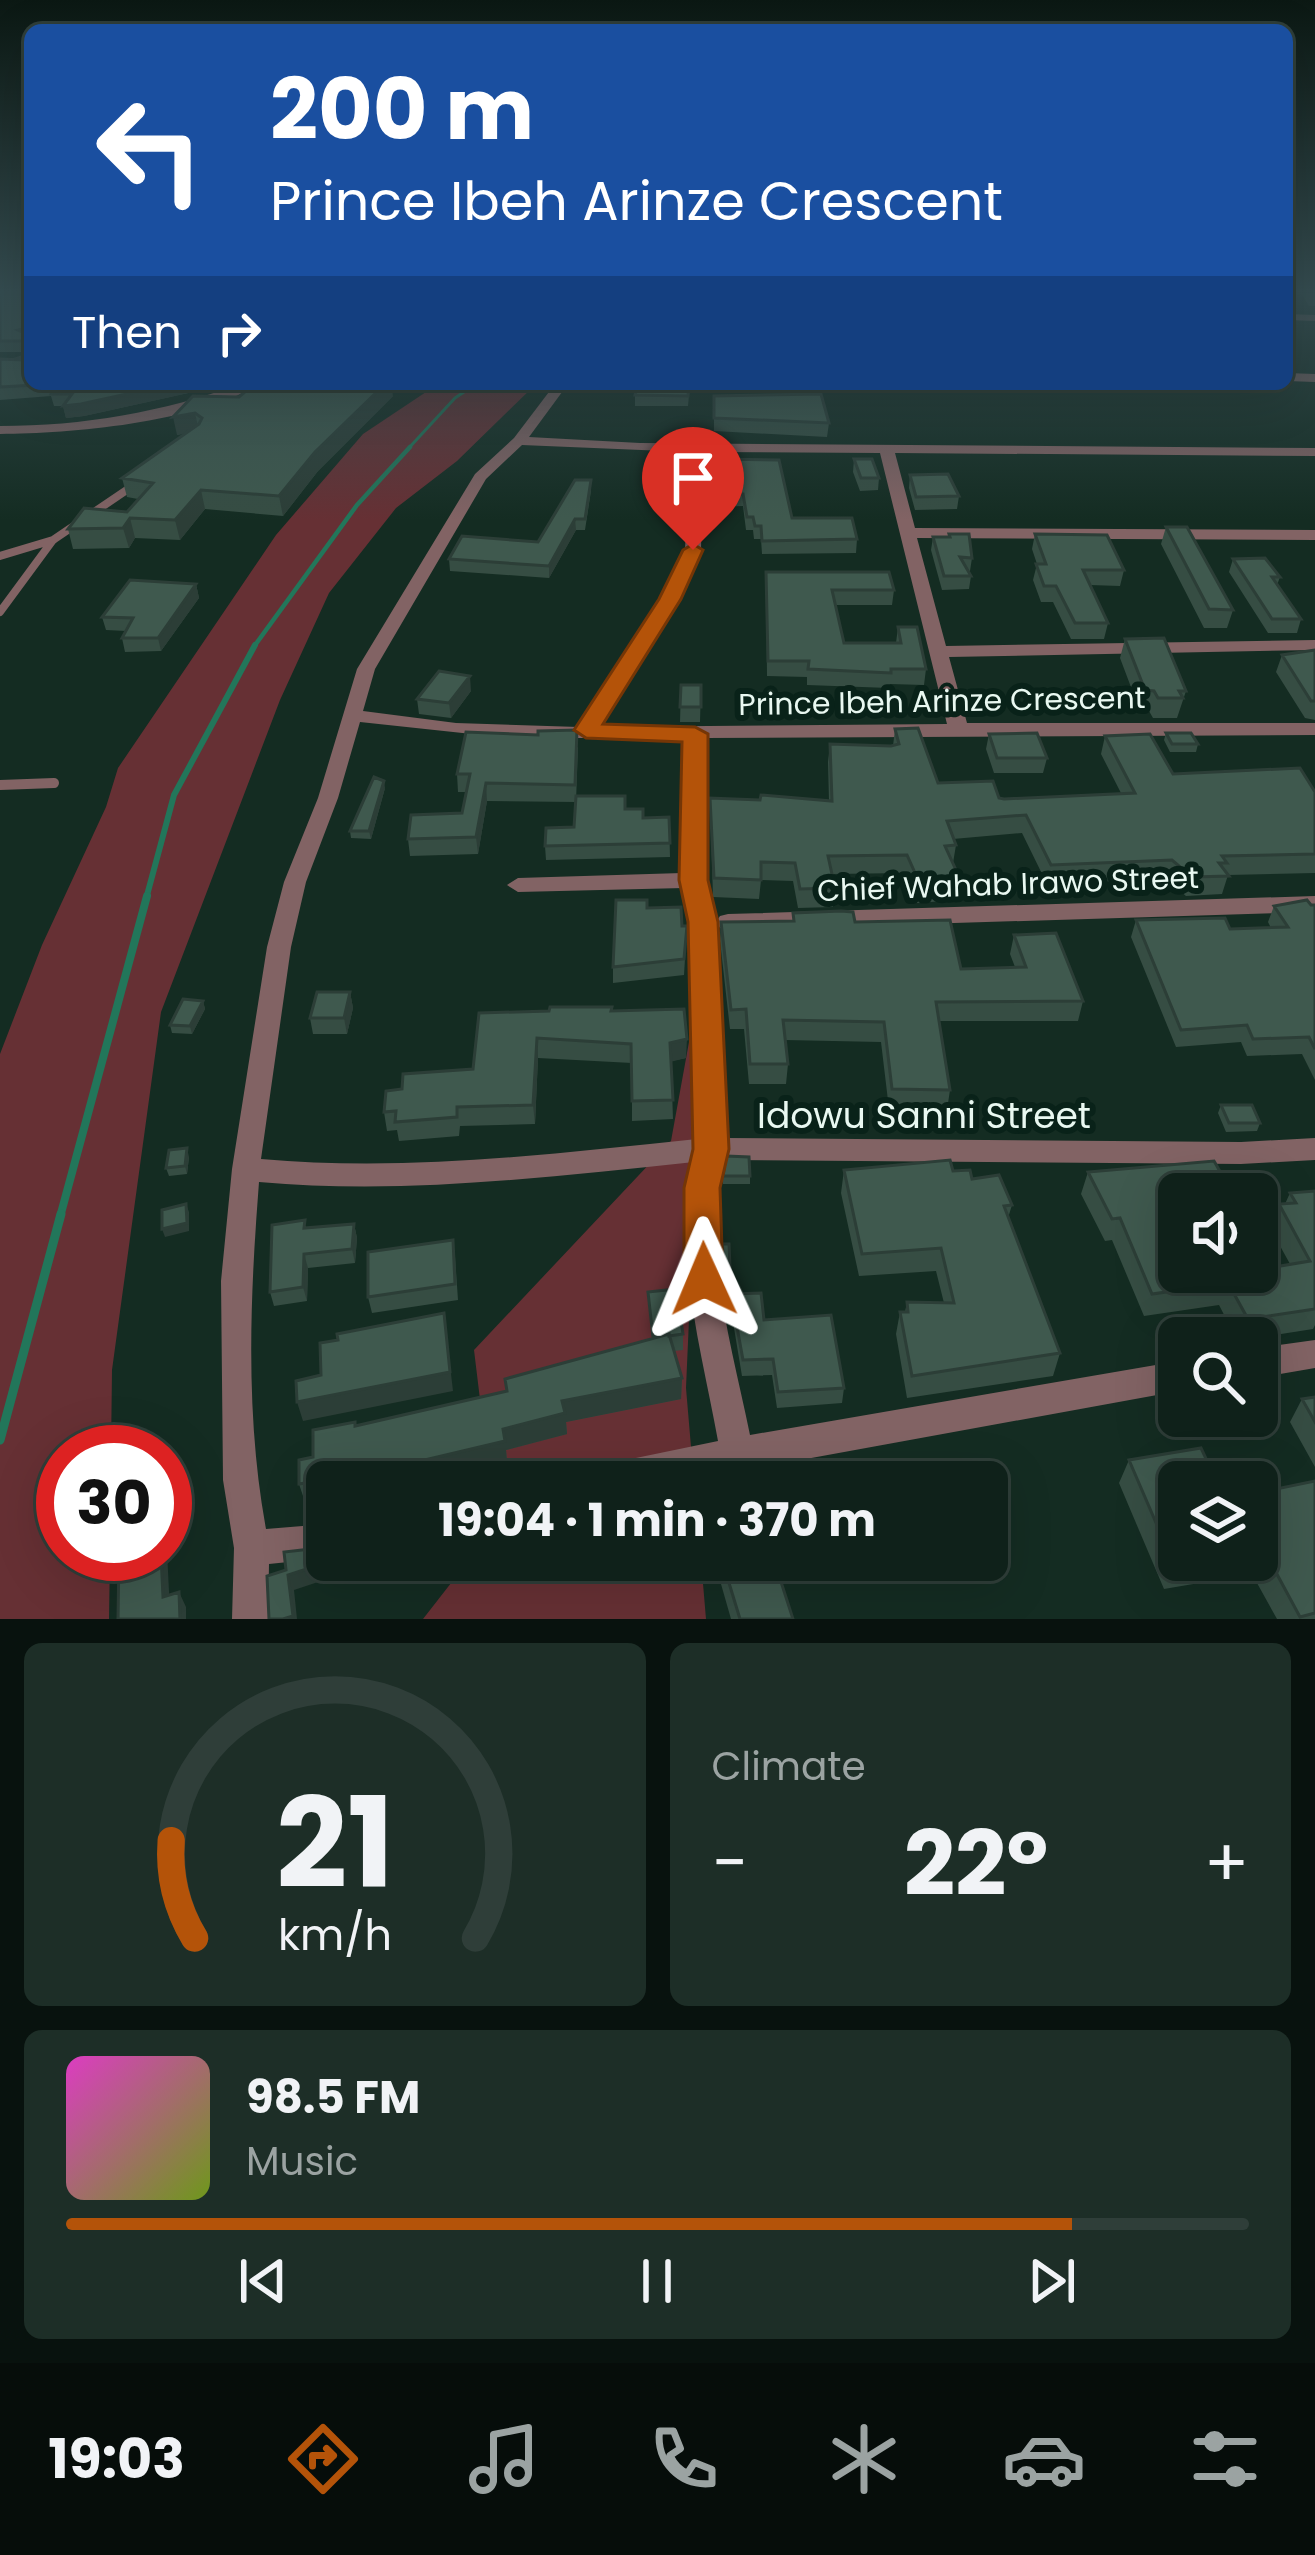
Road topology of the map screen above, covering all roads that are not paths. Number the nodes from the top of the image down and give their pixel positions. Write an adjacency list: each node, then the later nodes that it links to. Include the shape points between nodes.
1 (237, 390): 3 (street, via 162,416 64,431)
2 (557, 390): 4 (street)
3 (0, 430)
4 (519, 441): 5 (street); 16 (street, via 480,478 430,560 366,669)
5 (695, 446): 6 (street); 19 (street, via 693,550)
6 (886, 447): 7 (street); 9 (street)
7 (1315, 452)
8 (153, 472): 11 (lane)
9 (910, 533): 10 (street); 15 (street)
10 (1315, 535)
11 (52, 540): 12 (lane); 13 (lane)
12 (0, 556)
13 (0, 612)
14 (1315, 645): 15 (street)
15 (937, 652): 17 (street)
16 (354, 715): 19 (street, Prince Ibeh Arinze Crescent); 29 (street, via 279,946)
17 (958, 728): 18 (street, Prince Ibeh Arinze Crescent); 20 (street, Prince Ibeh Arinze Crescent)
18 (1315, 729)
19 (586, 730): 20 (street, Prince Ibeh Arinze Crescent)
20 (695, 734): 23 (street)
21 (54, 783): 22 (lane)
22 (0, 785)
23 (693, 880): 24 (street); 26 (street)
24 (518, 885)
25 (1315, 904): 26 (street, Chief Wahab Irawo Street)
26 (703, 922): 27 (street)
27 (711, 1149): 28 (street, Idowu Sanni Street); 29 (street, Idowu Sanni Street, via 487,1172 338,1177); 33 (street, via 702,1188 704,1279)
28 (1315, 1149)
29 (246, 1169): 36 (street, via 237,1410)
30 (1315, 1354): 31 (street)
31 (1278, 1360)
32 (1158, 1380): 33 (street)
33 (737, 1454): 34 (street)
34 (703, 1461)
35 (306, 1542): 36 (street)
36 (252, 1548): 37 (street)
37 (250, 1619)

